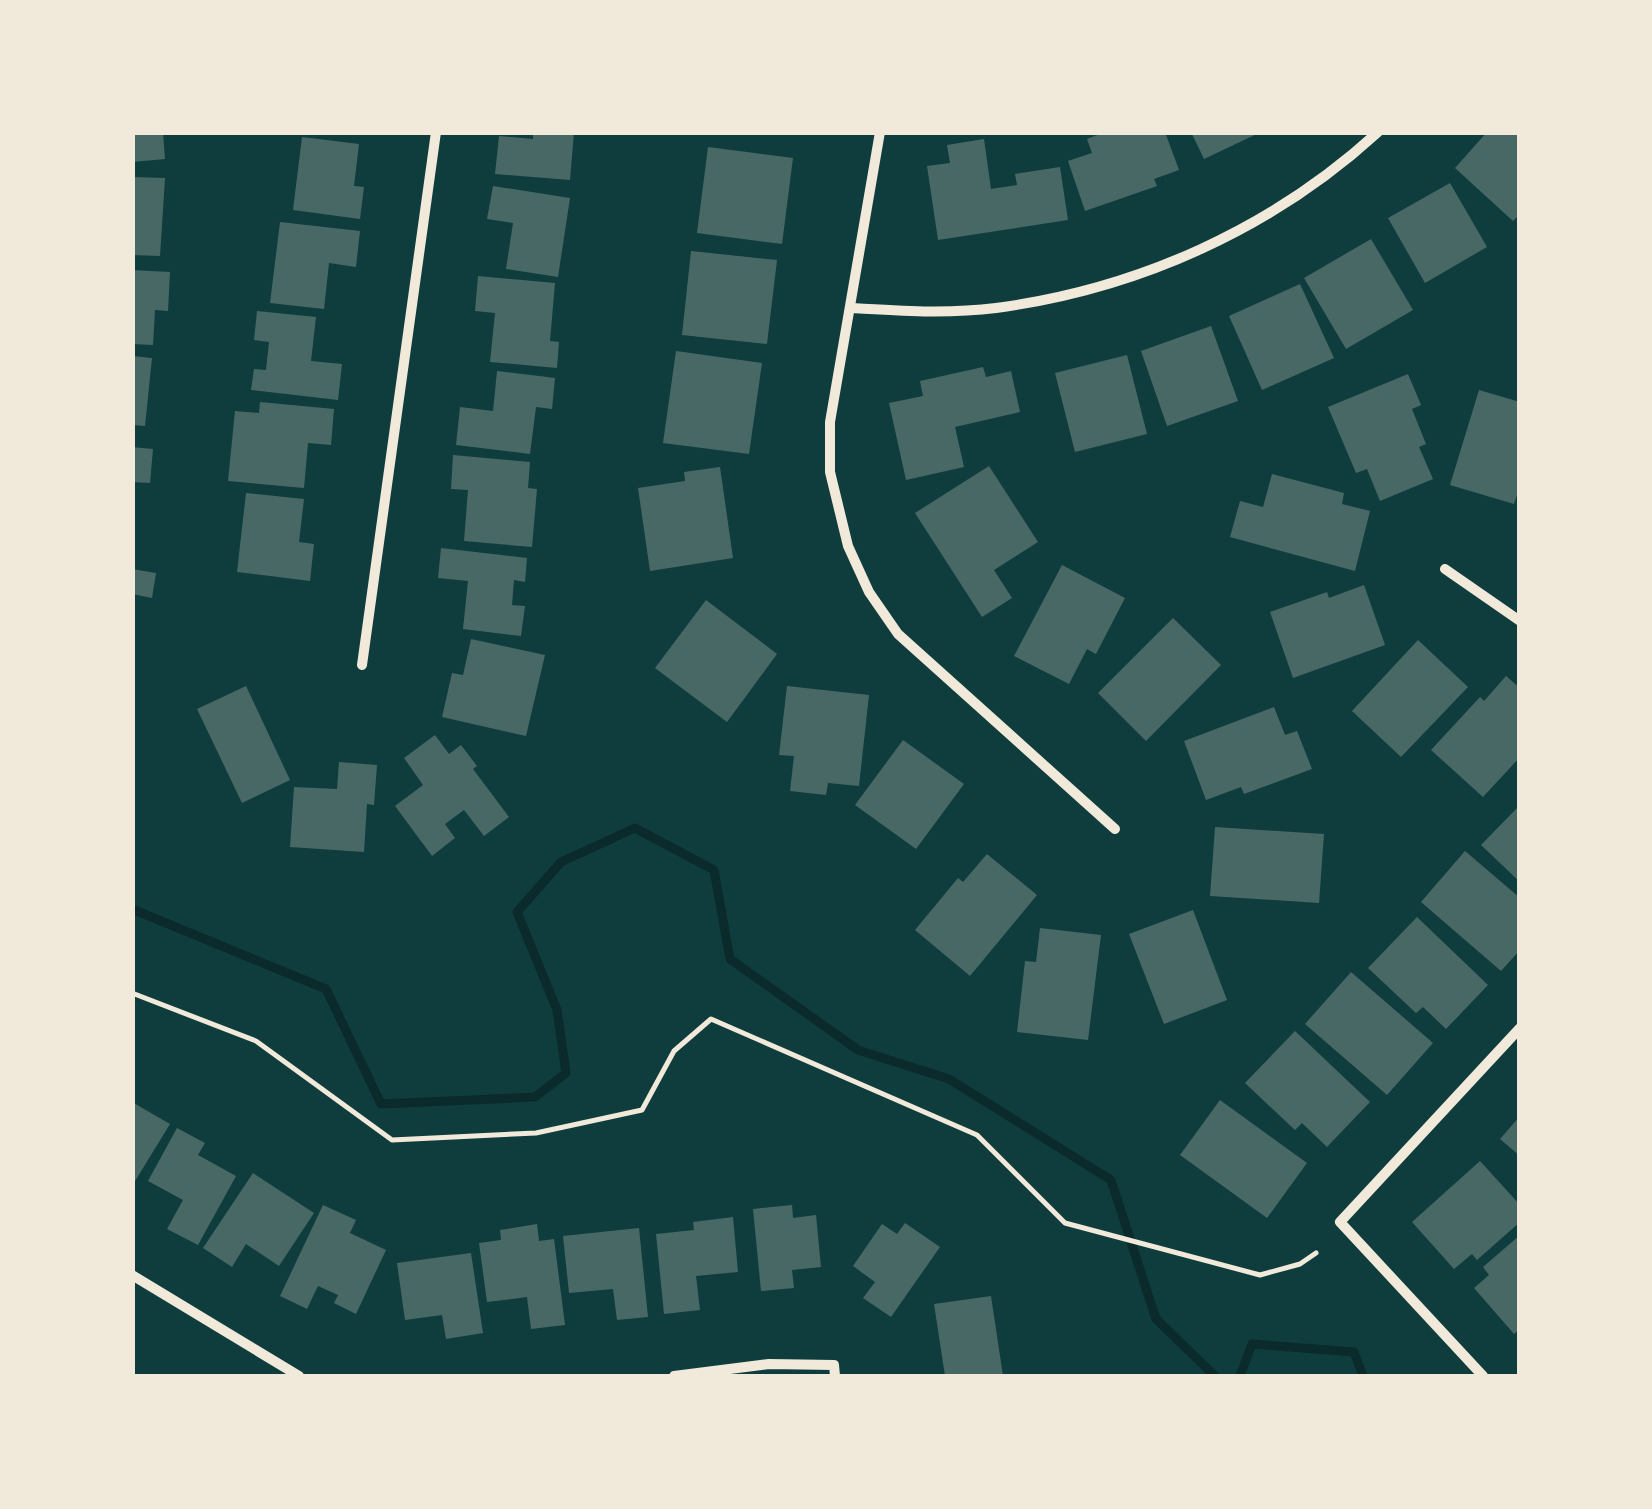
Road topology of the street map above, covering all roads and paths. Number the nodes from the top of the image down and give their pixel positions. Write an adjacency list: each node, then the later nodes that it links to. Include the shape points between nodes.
1 (436, 132): 7 (street)
2 (880, 132): 4 (street)
3 (1378, 132): 4 (street, via 1261,219 1132,278 994,308)
4 (852, 308): 8 (street, via 830,422 830,472 840,522 869,592 898,634)
5 (1445, 569): 6 (street)
6 (1520, 621)
7 (362, 666)
8 (1115, 829)
9 (132, 993): 11 (path, via 256,1042 392,1140 536,1133 642,1110 674,1051 711,1019 978,1135 1065,1223 1260,1275)
10 (1520, 1028): 16 (street, via 1340,1222)
11 (1316, 1253)
12 (132, 1276): 13 (street)
13 (300, 1376)
14 (674, 1376): 15 (street, via 769,1364 834,1365)
15 (835, 1376)
16 (1482, 1376)

